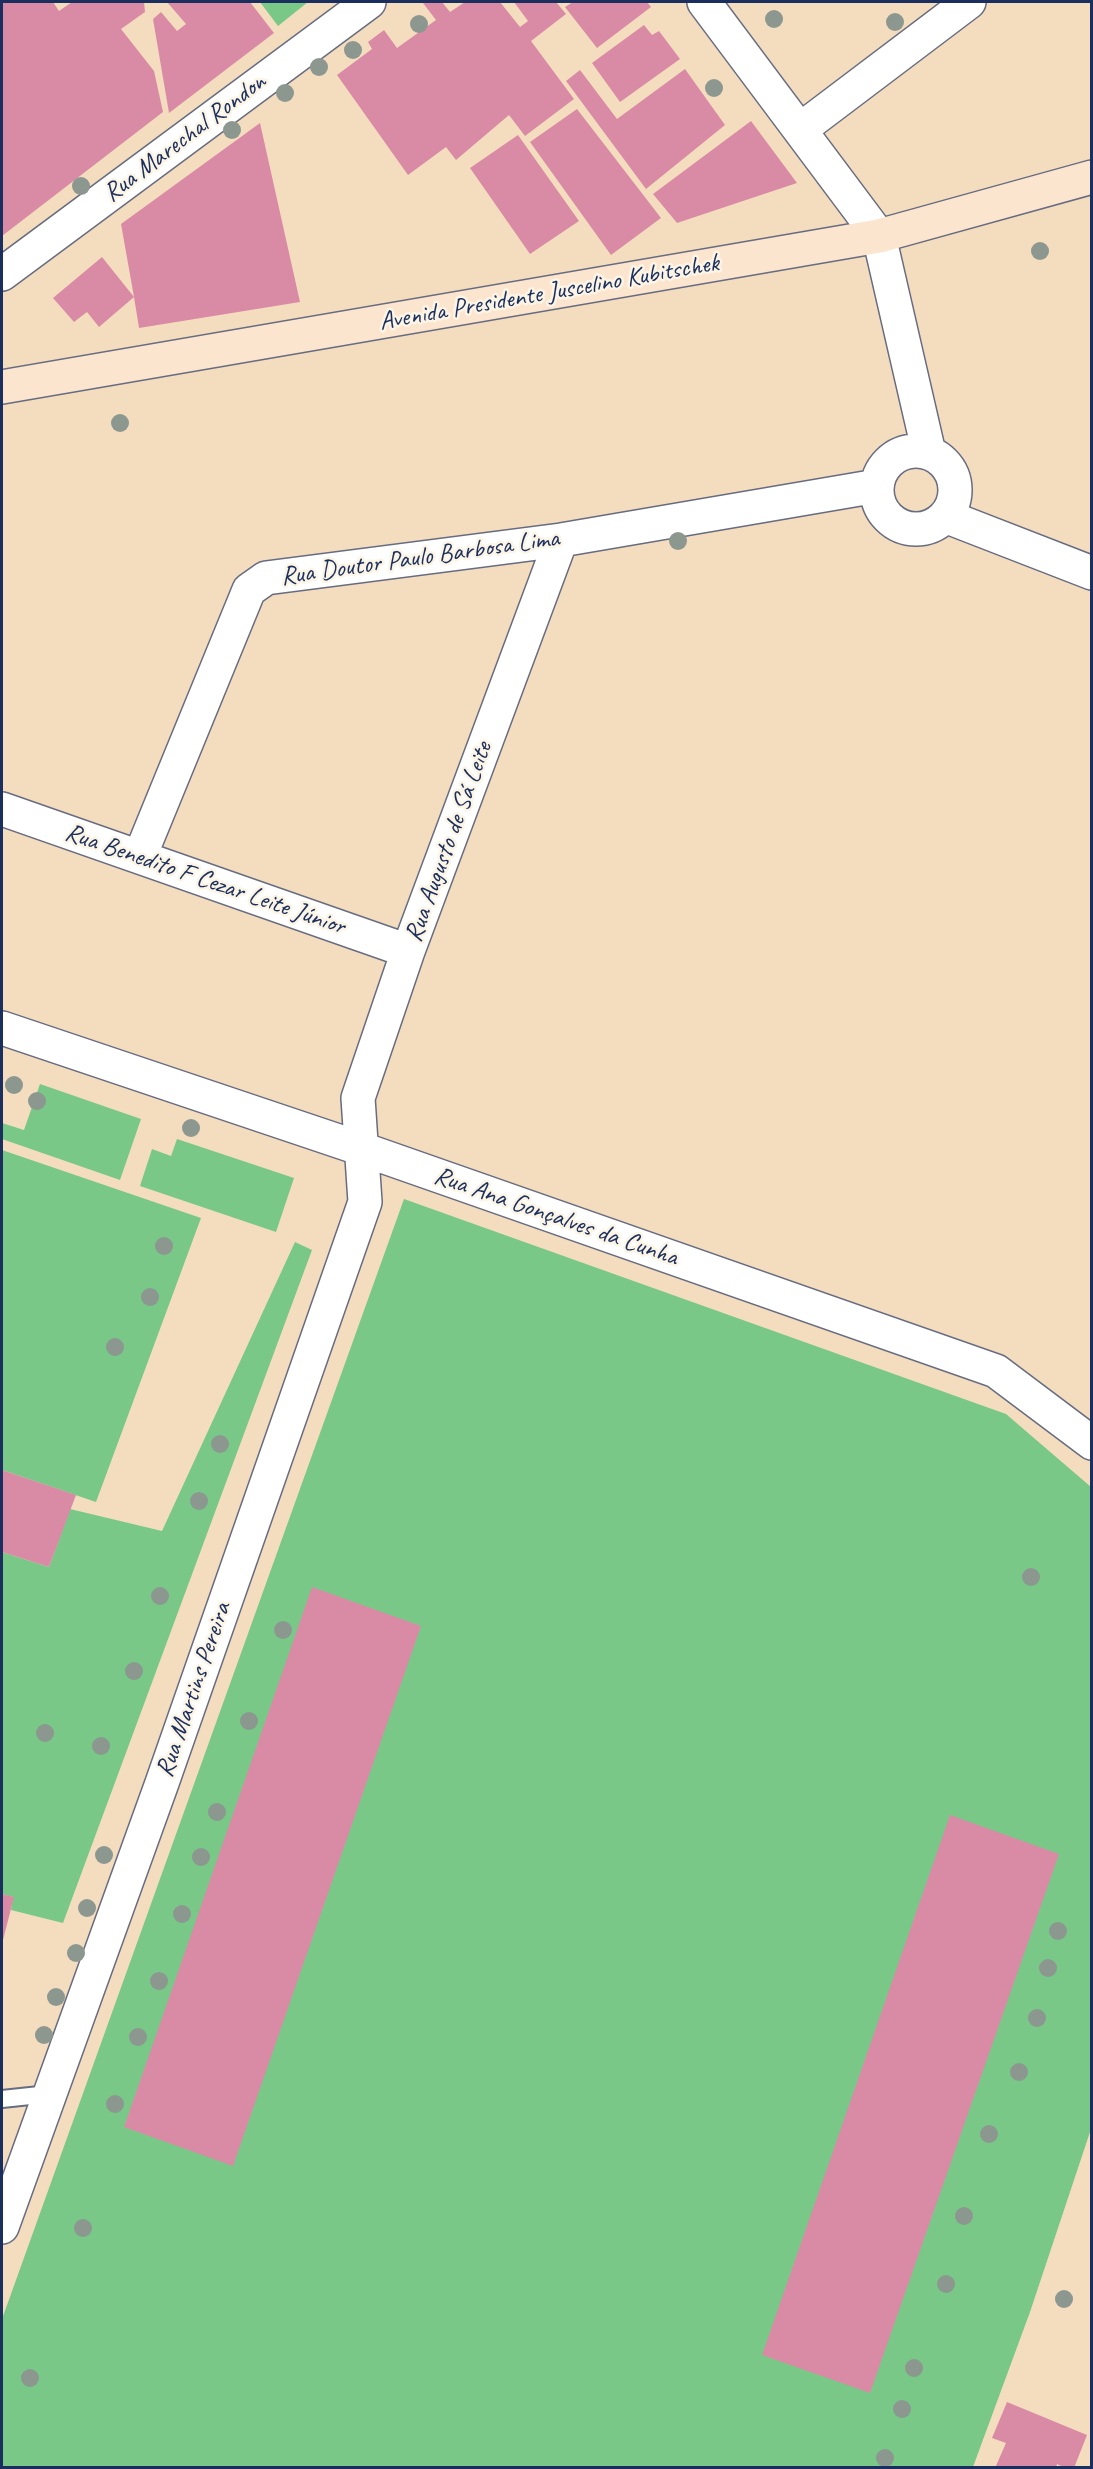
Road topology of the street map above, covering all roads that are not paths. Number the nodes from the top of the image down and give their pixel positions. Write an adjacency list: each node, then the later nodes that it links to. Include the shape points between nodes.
1 (369, 2): 7 (street, Rua Marechal Rondon)
2 (704, 2): 4 (street)
3 (969, 2): 4 (street)
4 (801, 129): 6 (street)
5 (1092, 177): 6 (main road, Avenida Presidente Juscelino Kubitschek)
6 (879, 236): 8 (main road, Avenida Presidente Juscelino Kubitschek); 9 (street)
7 (2, 274)
8 (4, 384)
9 (929, 453): 10 (street, via 912,451 895,456 880,475); 11 (street, via 939,458 953,476 954,497)
10 (877, 486): 11 (street, via 882,510 902,526 928,527); 12 (street, Rua Doutor Paulo Barbosa Lima)
11 (945, 516): 13 (street)
12 (561, 540): 16 (street, Rua Doutor Paulo Barbosa Lima, via 266,578 249,590); 17 (street, Rua Augusto de Sá Leite)
13 (1077, 556): 14 (street)
14 (1092, 573)
15 (2, 809): 16 (street, Rua Benedito F Cezar Leite Júnior)
16 (140, 856): 17 (street, Rua Benedito F Cezar Leite Júnior)
17 (408, 951): 19 (street, Rua Augusto de Sá Leite, via 358,1098)
18 (2, 1028): 19 (street, Rua Ana Gonçalves da Cunha)
19 (362, 1149): 20 (street, Rua Ana Gonçalves da Cunha, via 996,1371); 21 (street, Rua Martins Pereira, via 365,1202)
20 (1092, 1443)
21 (49, 2094): 22 (lane); 23 (street, Rua Martins Pereira)
22 (2, 2099)
23 (2, 2228)

